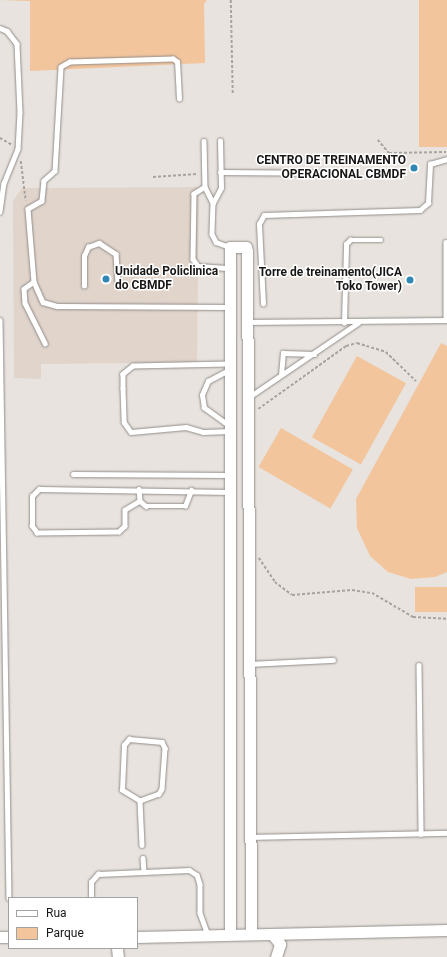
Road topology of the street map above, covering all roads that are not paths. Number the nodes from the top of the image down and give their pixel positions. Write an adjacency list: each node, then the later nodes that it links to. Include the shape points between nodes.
1 (0, 28): 10 (lane, via 11,34 17,44 20,112 17,151 4,183)
2 (179, 98): 18 (lane, via 177,62 173,59 63,64 59,74 55,171 44,180 42,202 28,209)
3 (204, 141): 8 (lane)
4 (220, 141): 6 (lane)
5 (447, 159): 13 (lane, via 430,164 425,208 264,215 259,224)
6 (220, 172): 7 (lane); 9 (lane, via 219,194)
7 (345, 173)
8 (205, 187): 9 (lane); 16 (lane, via 194,194 193,259 198,266)
9 (213, 203): 14 (lane, via 212,234 216,242)
10 (0, 212)
11 (381, 240): 26 (lane, via 350,240 346,244)
12 (446, 242): 24 (lane)
13 (259, 246): 15 (lane); 21 (lane)
14 (230, 247): 15 (street); 16 (street)
15 (246, 247): 17 (street)
16 (230, 271): 17 (street); 22 (street)
17 (247, 275): 25 (street)
18 (34, 282): 22 (lane, via 43,302 57,306); 28 (lane, via 24,289 25,303)
19 (118, 285): 20 (lane, via 116,254 98,243 88,247 84,256)
20 (84, 286)
21 (263, 304)
22 (231, 307): 30 (street)
23 (0, 320): 36 (lane)
24 (447, 320): 27 (lane)
25 (247, 322): 26 (lane); 32 (street)
26 (344, 323): 27 (lane)
27 (358, 323): 29 (lane)
28 (45, 343)
29 (314, 354): 31 (lane); 31 (lane, via 283,353)
30 (231, 367): 33 (street); 33 (lane, via 208,381 202,395 203,406 211,416); 33 (lane, via 133,366 123,374 124,422 132,432 186,427 203,432)
31 (281, 375): 32 (lane)
32 (246, 399): 34 (street)
33 (231, 429): 35 (street)
34 (247, 442): 35 (street); 43 (street)
35 (231, 444): 38 (street)
36 (1, 449): 58 (lane)
37 (73, 474): 38 (lane)
38 (231, 475): 41 (street)
39 (139, 489): 40 (lane); 42 (lane); 42 (lane, via 39,489 32,496 32,526 37,533 119,532 125,526 125,510)
40 (191, 490): 41 (lane); 42 (lane, via 185,506 146,506)
41 (231, 492): 44 (street)
42 (140, 501)
43 (248, 587): 44 (street); 46 (street)
44 (232, 589): 48 (street)
45 (333, 660): 46 (lane)
46 (249, 664): 49 (street)
47 (419, 664): 52 (lane)
48 (232, 731): 49 (street); 55 (street)
49 (250, 732): 53 (street)
50 (140, 801): 50 (lane, via 159,794 162,789 165,748 162,742 129,739 124,745 122,790); 54 (lane)
51 (447, 833): 52 (lane)
52 (421, 834): 53 (lane)
53 (250, 842): 55 (street); 61 (street)
54 (142, 845)
55 (232, 855): 63 (street)
56 (143, 858): 57 (lane)
57 (144, 872): 59 (lane, via 98,874 91,882); 62 (lane, via 189,870 197,875 200,913)
58 (9, 897)
59 (91, 897)
60 (447, 930): 64 (street)
61 (251, 933): 63 (street); 64 (street)
62 (208, 934): 63 (street); 65 (street)
63 (230, 934)
64 (272, 934): 66 (street, via 280,944)
65 (138, 937)
66 (276, 957)

